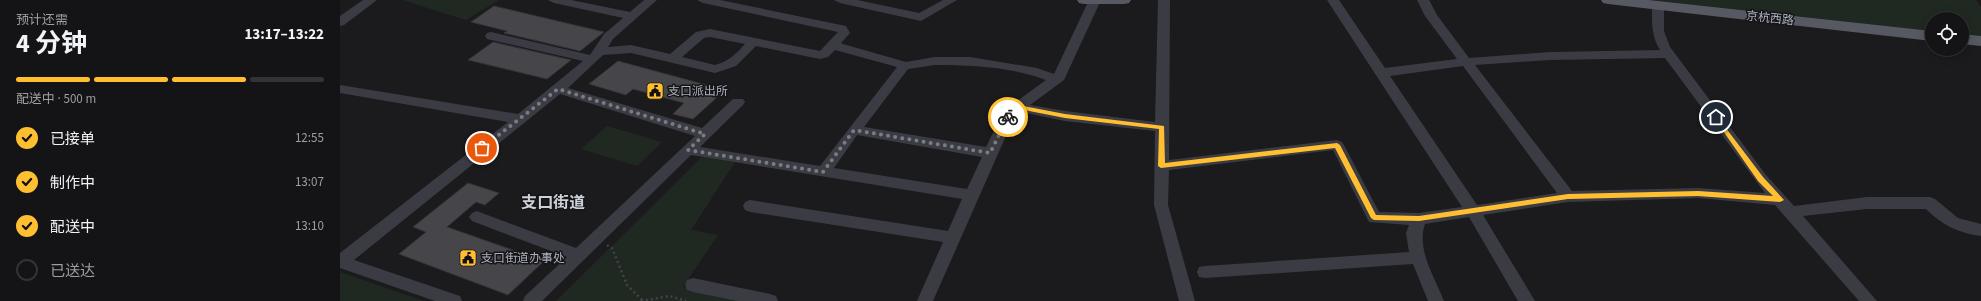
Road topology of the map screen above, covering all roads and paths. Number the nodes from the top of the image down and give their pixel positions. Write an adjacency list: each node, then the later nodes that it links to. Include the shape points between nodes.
1 (371, 0): 16 (street)
2 (554, 0): 15 (street)
3 (651, 0): 15 (street)
4 (703, 0): 22 (street, via 844,31)
5 (840, 0): 6 (street, via 920,17)
6 (951, 0)
7 (1084, 0): 8 (main road)
8 (1095, 0): 9 (main road); 29 (street)
9 (1124, 0)
10 (1164, 0): 35 (street)
11 (1333, 0): 28 (street)
12 (1423, 0): 26 (street)
13 (1608, 0): 14 (main road, 京杭西路)
14 (1658, 5): 17 (main road, 京杭西路); 23 (street, via 1660,41)
15 (632, 16): 24 (street, via 608,37)
16 (340, 22)
17 (1925, 35)
18 (491, 36): 24 (street)
19 (1969, 40): 20 (main road)
20 (1981, 41)
21 (753, 42): 22 (street, via 820,55); 25 (street, via 704,34); 25 (street, via 734,62 721,68 715,69)
22 (834, 44): 27 (street)
23 (1669, 54): 26 (street, via 1550,56); 44 (street, via 1761,179)
24 (595, 55): 25 (street, via 631,49); 31 (street)
25 (674, 58)
26 (1466, 62): 28 (street); 43 (street)
27 (904, 66): 29 (street, via 934,61 970,61 1037,72); 36 (street)
28 (1382, 73): 46 (street)
29 (1056, 79): 33 (street)
30 (340, 89): 34 (street)
31 (558, 89): 34 (street); 37 (street)
32 (738, 102): 37 (street)
33 (1018, 107): 35 (street, via 1065,116); 39 (street, via 1007,118)
34 (520, 118): 55 (street)
35 (1162, 127): 40 (street)
36 (854, 130): 39 (street); 41 (street)
37 (705, 134): 38 (street)
38 (688, 150): 41 (street); 51 (street)
39 (990, 153): 42 (street)
40 (1161, 166): 49 (street, via 1337,145 1374,218); 64 (street, via 1161,205)
41 (823, 172): 42 (street)
42 (971, 195): 52 (street)
43 (1568, 197): 44 (street, via 1698,194); 46 (street)
44 (1780, 200): 47 (street)
45 (750, 206): 52 (street)
46 (1473, 211): 49 (street); 66 (street)
47 (1792, 212): 50 (street, via 1867,204 1930,203 1946,220 1957,226); 67 (street)
48 (477, 217): 53 (street)
49 (1419, 218): 54 (street, via 1414,233)
50 (1981, 230)
51 (596, 238): 53 (street); 60 (path, via 612,248 627,285)
52 (952, 238): 63 (street)
53 (579, 255): 59 (street)
54 (1418, 257): 56 (street); 65 (street)
55 (340, 262): 58 (street)
56 (1205, 272)
57 (693, 284): 62 (street)
58 (454, 301)
59 (531, 301)
60 (641, 301): 61 (path, via 669,296 680,297)
61 (686, 301)
62 (770, 301)
63 (925, 301)
64 (1187, 301)
65 (1436, 301)
66 (1527, 301)
67 (1869, 301)

